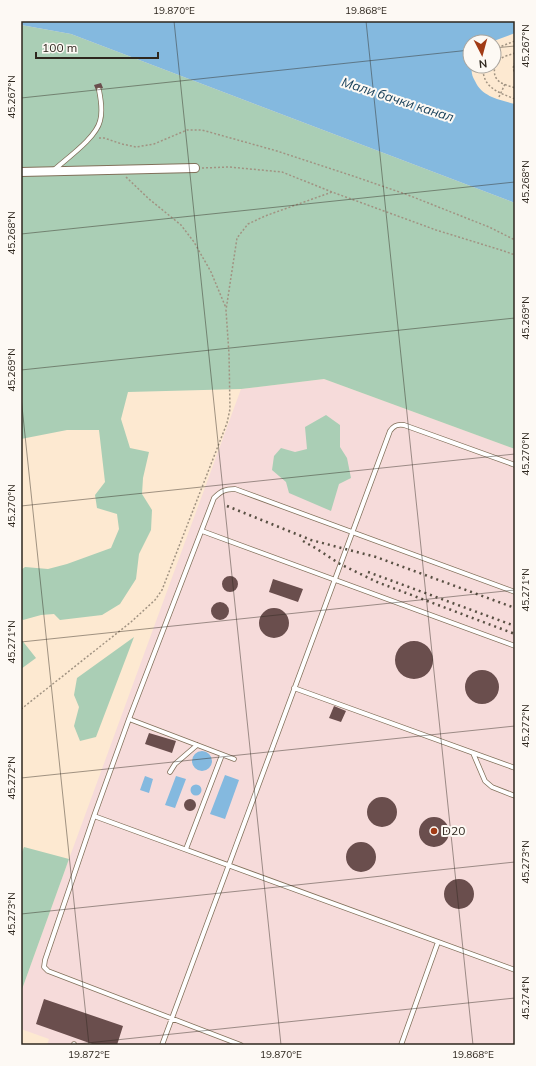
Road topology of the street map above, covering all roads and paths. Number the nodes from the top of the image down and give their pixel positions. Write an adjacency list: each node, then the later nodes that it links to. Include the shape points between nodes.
1 (515, 41): 2 (path)
2 (502, 46)
3 (515, 53): 7 (path, via 500,60 495,68 496,79)
4 (515, 62): 6 (path)
5 (483, 74): 10 (path, via 489,86)
6 (515, 74)
7 (505, 84): 8 (path); 10 (path)
8 (515, 88)
9 (99, 90): 13 (lane, via 102,101 100,122)
10 (501, 94): 11 (path); 12 (path)
11 (499, 97)
12 (515, 99)
13 (91, 138): 17 (lane); 19 (path, via 104,138 136,147 154,144 187,130 202,130 277,151 408,195 489,226)
14 (195, 168): 15 (street); 18 (path, via 229,167 282,172)
15 (120, 170): 17 (street); 21 (path, via 149,199 182,225 211,272)
16 (21, 172): 17 (street)
17 (52, 172)
18 (332, 192): 20 (path, via 436,230); 21 (path, via 248,224 237,238)
19 (515, 240)
20 (515, 255)
21 (226, 310): 29 (path, via 230,409 227,423 162,590 131,622)
22 (515, 465): 24 (lane, via 399,424 390,431)
23 (202, 531): 24 (lane, via 214,498 227,488); 25 (lane); 30 (lane)
24 (352, 532): 25 (lane); 26 (lane)
25 (335, 580): 27 (lane); 28 (lane)
26 (515, 592)
27 (515, 646)
28 (294, 688): 32 (lane); 40 (lane)
29 (21, 709)
30 (129, 719): 31 (lane); 38 (lane)
31 (197, 745): 33 (lane); 36 (lane)
32 (473, 753): 35 (lane); 37 (lane, via 485,781 492,787)
33 (222, 755): 34 (lane); 39 (lane)
34 (234, 759)
35 (515, 768)
36 (170, 772)
37 (515, 796)
38 (94, 816): 39 (lane); 43 (lane, via 44,960 44,967 48,971)
39 (186, 849): 40 (lane)
40 (229, 865): 41 (lane); 43 (lane)
41 (438, 942): 42 (lane); 46 (lane)
42 (515, 970)
43 (172, 1019): 44 (lane); 45 (lane)
44 (162, 1045)
45 (241, 1045)
46 (401, 1045)

